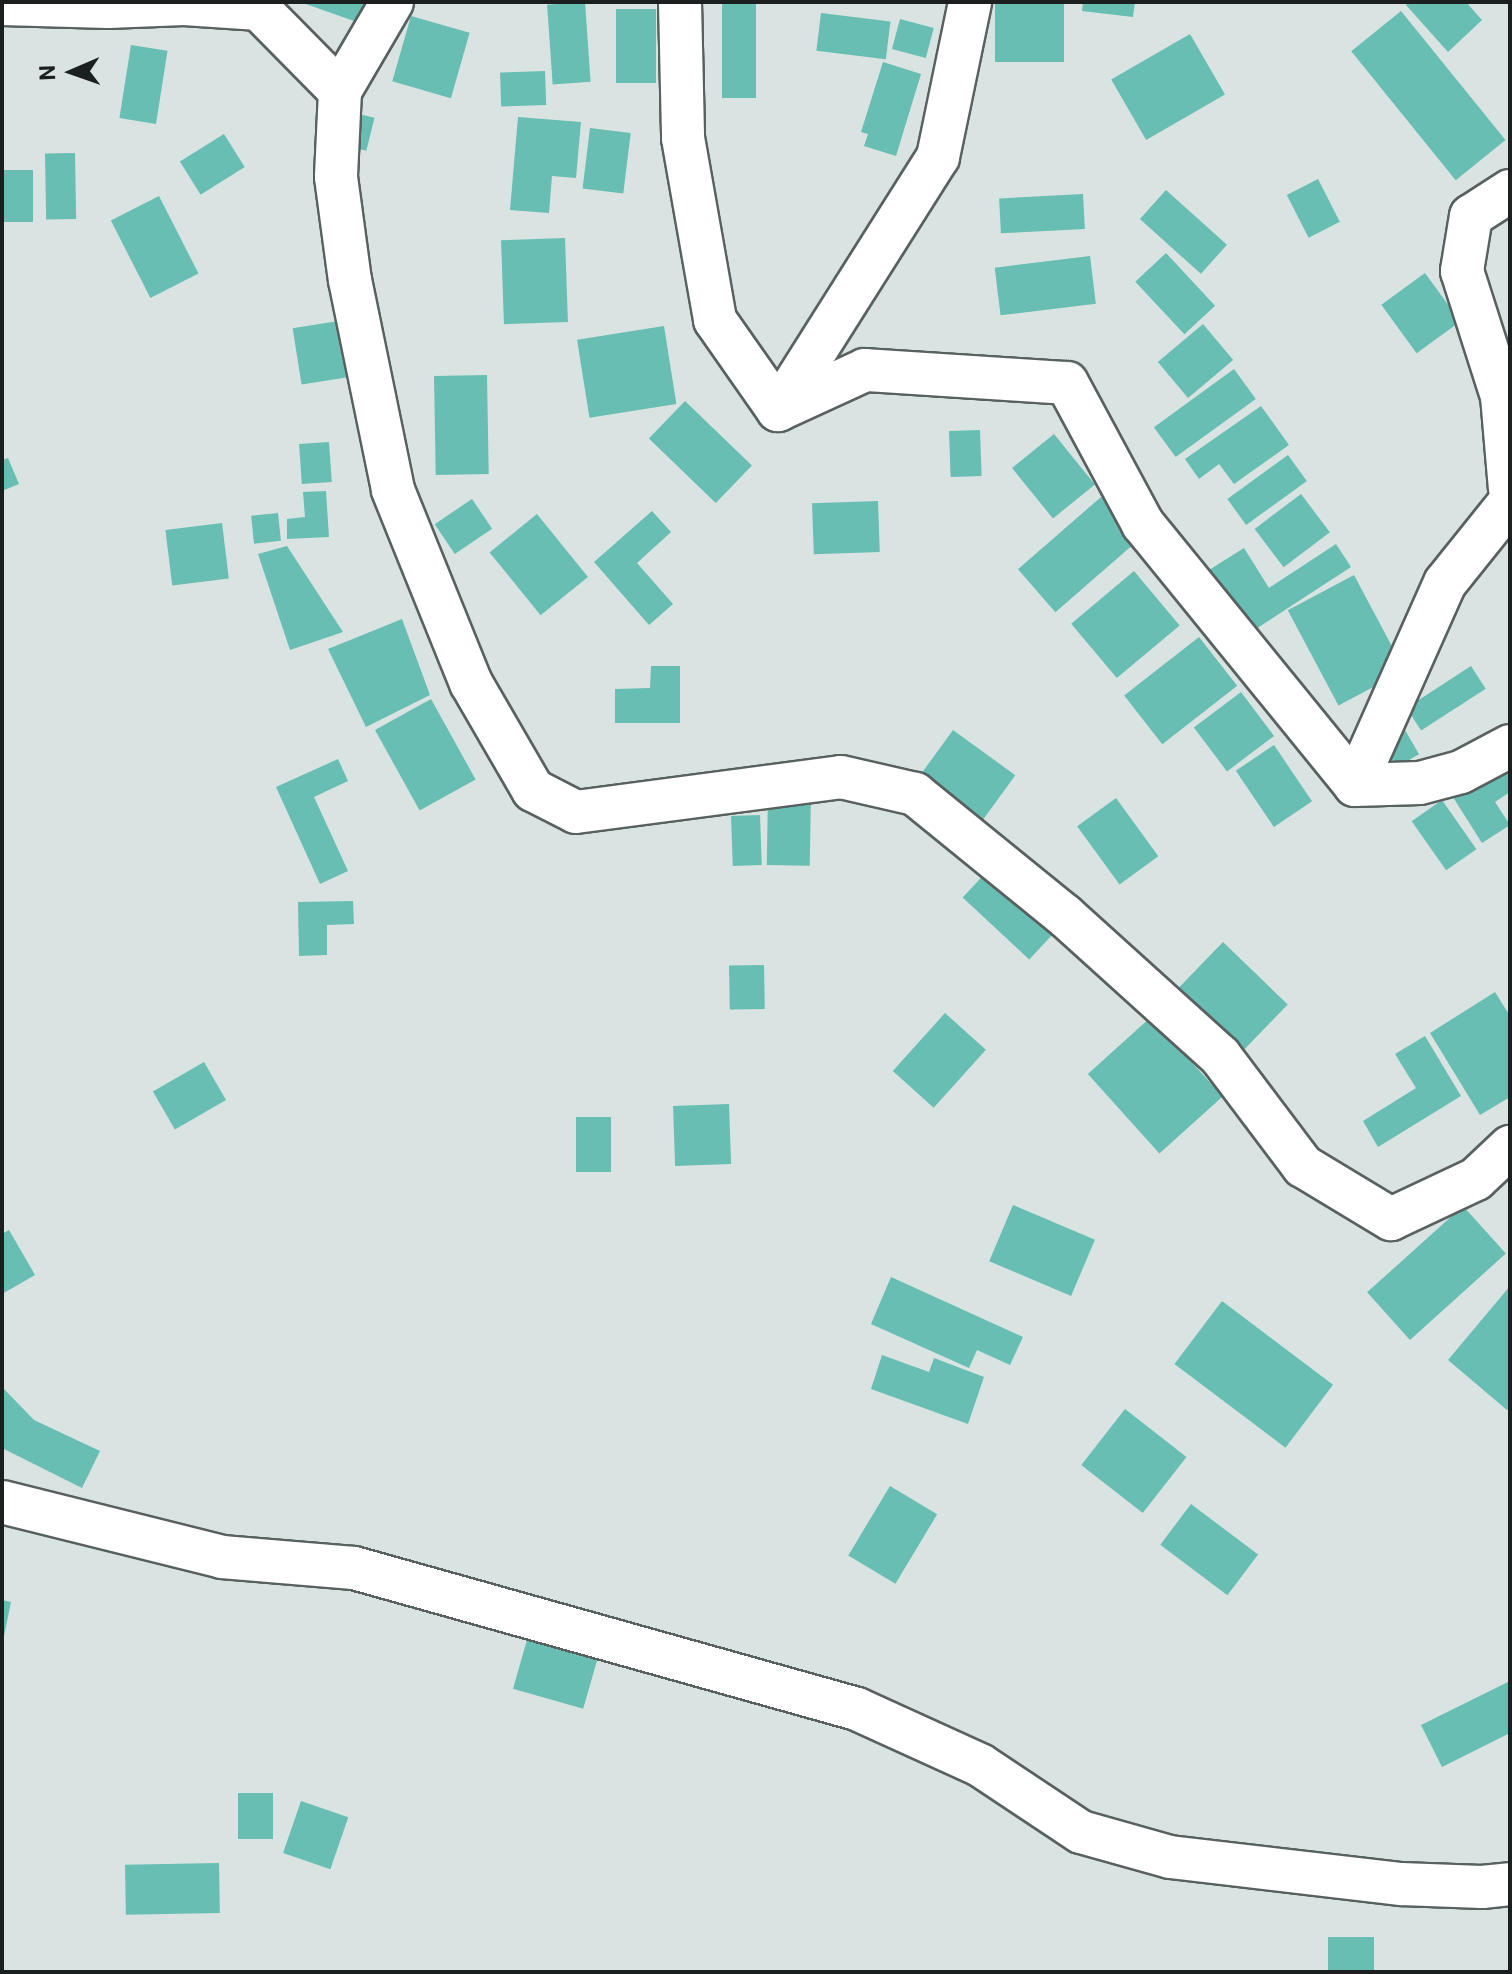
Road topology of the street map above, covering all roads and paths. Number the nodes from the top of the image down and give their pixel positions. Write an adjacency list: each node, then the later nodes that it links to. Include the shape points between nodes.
1 (392, 2): 5 (street)
2 (680, 2): 7 (street, via 683,138 715,320)
3 (970, 2): 7 (street, via 938,157)
4 (2, 4): 5 (street, via 259,9)
5 (340, 91): 12 (street, via 336,177 350,280 393,490 471,683 533,790 576,812 841,777 915,794 1064,915 1220,1056 1303,1166 1391,1219 1476,1179)
6 (1510, 191): 8 (street, via 1471,216 1462,271 1502,396)
7 (778, 410): 11 (street, via 865,370 1067,383 1143,524)
8 (1510, 489)
9 (1510, 502): 11 (street, via 1445,583)
10 (1510, 746): 11 (street, via 1461,772 1420,783)
11 (1355, 785)
12 (1510, 1147)
13 (2, 1502): 14 (street, via 222,1557 354,1568 857,1709 980,1765 1081,1832 1170,1857 1401,1884)
14 (1510, 1884)

